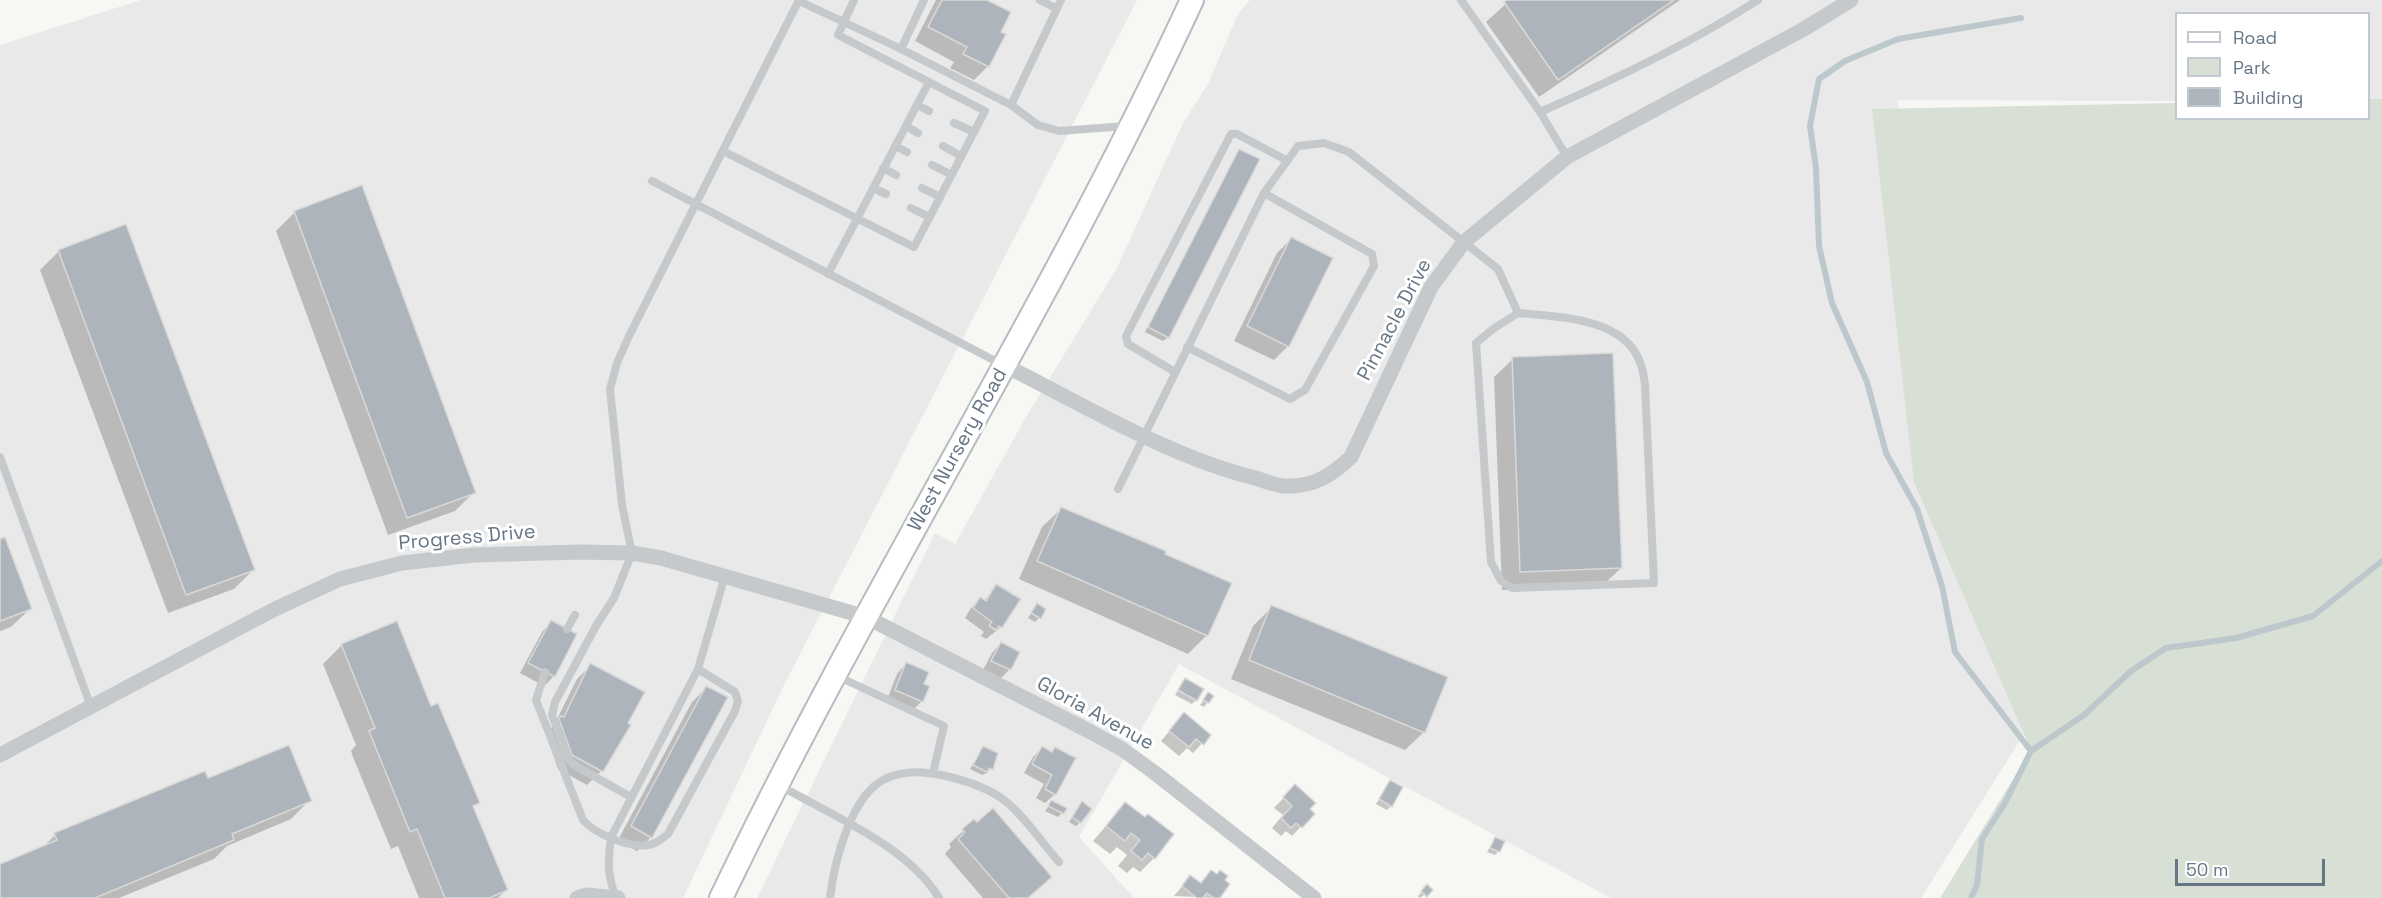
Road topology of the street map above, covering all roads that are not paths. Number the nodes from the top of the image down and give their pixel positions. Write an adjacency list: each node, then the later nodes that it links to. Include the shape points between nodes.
1 (854, 0): 11 (lane)
2 (924, 0): 12 (lane)
3 (1040, 0): 10 (lane)
4 (1061, 0): 10 (lane)
5 (1192, 0): 19 (main road, West Nursery Road)
6 (1461, 0): 17 (lane)
7 (1758, 0): 17 (lane, via 1600,86)
8 (1851, 0): 28 (street, Pinnacle Drive)
9 (799, 1): 11 (lane); 25 (lane)
10 (1057, 9): 15 (lane)
11 (843, 23): 12 (lane); 13 (lane, via 838,35)
12 (901, 49): 15 (lane)
13 (929, 82): 14 (lane); 21 (lane, via 985,111)
14 (917, 105): 16 (lane); 20 (lane)
15 (1011, 105): 19 (lane, via 1038,125 1059,131)
16 (929, 111)
17 (1540, 112): 28 (lane)
18 (954, 123): 21 (lane)
19 (1131, 125): 48 (main road, West Nursery Road)
20 (906, 126): 22 (lane); 23 (lane)
21 (974, 132): 27 (lane)
22 (918, 133)
23 (895, 146): 26 (lane); 31 (lane)
24 (943, 146): 27 (lane)
25 (723, 151): 40 (lane); 42 (lane)
26 (907, 152)
27 (962, 156): 33 (lane)
28 (1567, 157): 44 (street, Pinnacle Drive)
29 (1286, 160): 37 (lane); 44 (lane, via 1298,146 1324,142 1349,152); 49 (lane, via 1231,134 1126,336 1128,344)
30 (932, 165): 33 (lane)
31 (883, 168): 32 (lane); 35 (lane)
32 (896, 175)
33 (952, 175): 39 (lane)
34 (652, 181): 40 (lane)
35 (873, 188): 38 (lane); 42 (lane)
36 (922, 188): 39 (lane)
37 (1264, 193): 47 (lane); 47 (lane, via 1372,254 1374,266 1305,390 1290,399)
38 (886, 194)
39 (940, 197): 43 (lane)
40 (695, 206): 45 (lane); 53 (lane, via 617,363 610,389 616,463)
41 (911, 208): 43 (lane)
42 (858, 217): 43 (lane, via 914,247); 45 (lane)
43 (929, 217)
44 (1464, 242): 46 (lane, via 1498,269); 50 (street, Pinnacle Drive, via 1431,287 1351,457 1335,472 1317,482 1286,486 1233,473)
45 (828, 274): 48 (lane)
46 (1518, 313): 46 (lane, via 1599,325 1623,338 1640,360 1646,385 1654,583 1512,588 1501,581 1491,562 1476,343)
47 (1187, 347): 49 (lane)
48 (1004, 365): 50 (street, Pinnacle Drive); 56 (main road, West Nursery Road)
49 (1175, 372): 50 (lane)
50 (1144, 434): 52 (lane)
51 (0, 457): 61 (lane)
52 (1118, 489)
53 (632, 553): 54 (street, Progress Drive); 61 (street, Progress Drive, via 474,555 402,563 340,579 273,610); 65 (lane, via 614,598 555,702 552,715 567,757 574,765)
54 (726, 576): 56 (street, Progress Drive); 58 (lane)
55 (575, 615): 57 (lane)
56 (866, 617): 60 (main road, West Nursery Road); 74 (street, Gloria Avenue, via 1122,749)
57 (567, 629)
58 (698, 669): 65 (lane); 67 (lane, via 735,692 735,711 668,834 649,846)
59 (545, 672): 67 (lane, via 536,700 583,820)
60 (835, 675): 63 (lane, via 944,726); 64 (main road, West Nursery Road)
61 (91, 707): 62 (street, Progress Drive)
62 (0, 755)
63 (933, 773): 66 (lane, via 915,771 886,778 866,794); 68 (lane, via 977,784 1006,801)
64 (778, 785): 66 (lane); 71 (main road, West Nursery Road)
65 (632, 797): 67 (lane)
66 (850, 825): 72 (lane, via 834,867); 73 (lane, via 887,846 930,881)
67 (611, 837): 70 (lane, via 607,863)
68 (1059, 862)
69 (577, 898): 70 (street)
70 (617, 898)
71 (721, 898)
72 (830, 898)
73 (939, 898)
74 (1314, 898)

